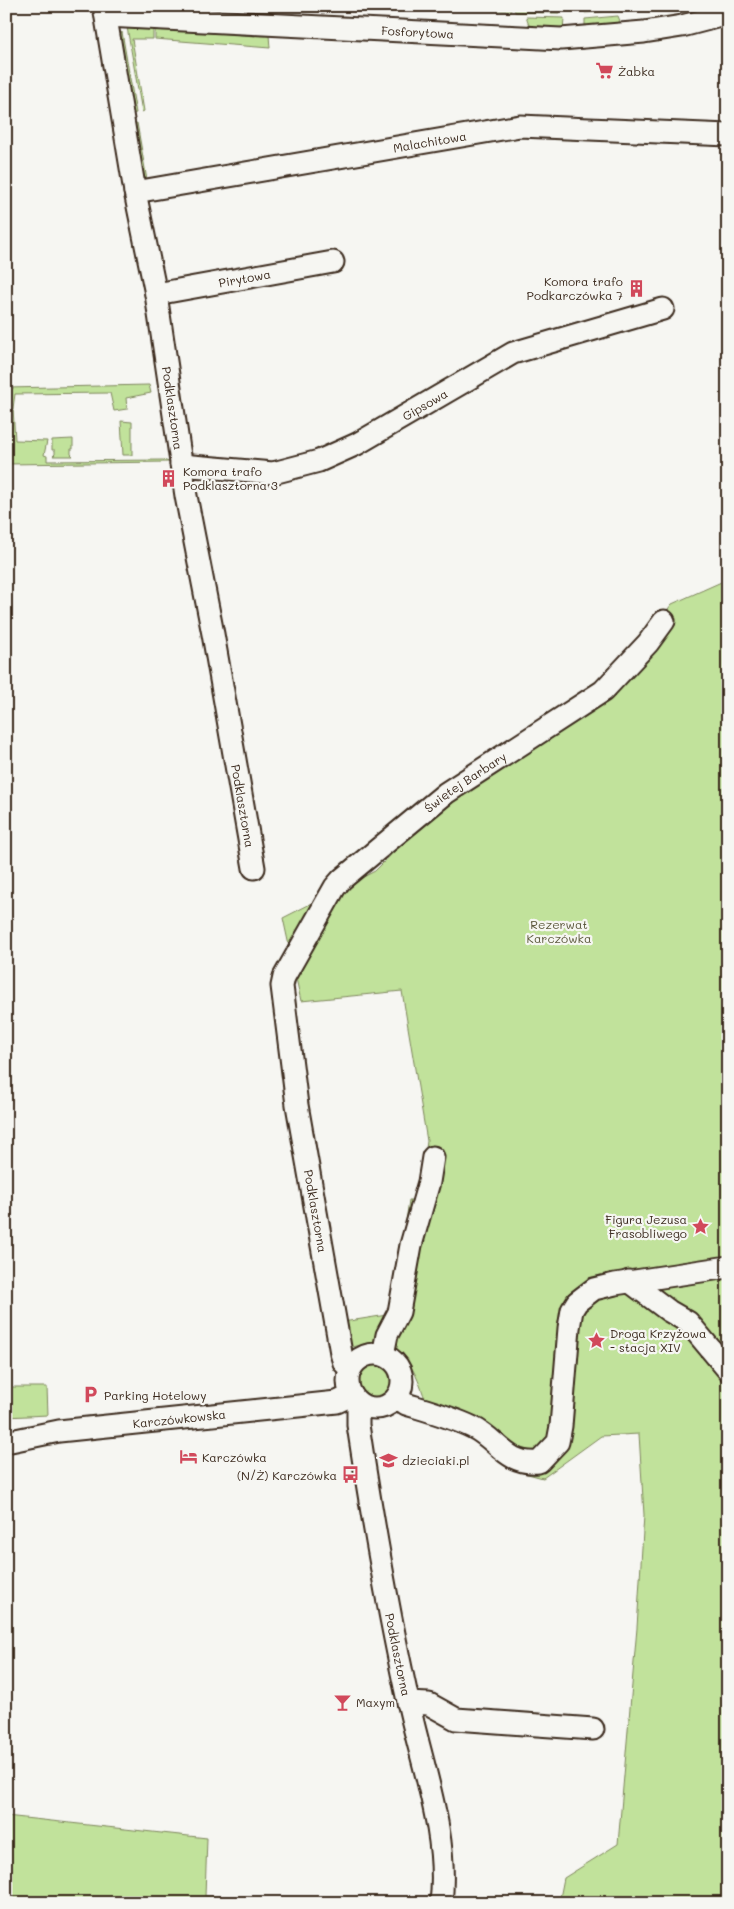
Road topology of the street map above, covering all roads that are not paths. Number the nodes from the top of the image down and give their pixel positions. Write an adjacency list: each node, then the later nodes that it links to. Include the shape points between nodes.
1 (105, 11): 2 (street, Fosforytowa, via 575,39 682,26); 4 (street, Podklasztorna)
2 (728, 14)
3 (728, 135): 4 (street, Malachitowa, via 520,126)
4 (135, 192): 6 (street, Podklasztorna)
5 (334, 262): 6 (street, Pirytowa)
6 (156, 294): 8 (street, Podklasztorna)
7 (663, 309): 8 (street, Gipsowa, via 513,353 357,444 319,461 267,473)
8 (181, 465): 10 (street, Podklasztorna)
9 (664, 622): 11 (street, Świętej Barbary, via 603,691 446,793 342,879)
10 (254, 868)
11 (291, 965): 16 (street, Podklasztorna, via 284,977 283,992 297,1105 341,1353 344,1363)
12 (433, 1157): 15 (street, via 411,1245 399,1312 387,1335)
13 (728, 1267): 14 (street)
14 (629, 1281): 17 (street, via 688,1322); 18 (street, via 594,1289 572,1310 562,1426 558,1442 538,1462 528,1463 513,1458 474,1428)
15 (383, 1355): 16 (street, via 368,1355); 18 (street, via 401,1372)
16 (351, 1368): 19 (street, Podklasztorna, via 348,1384)
17 (728, 1370)
18 (397, 1398): 19 (street, via 381,1408 371,1408)
19 (357, 1400): 20 (street, Karczówkowska, via 59,1432); 21 (street, Podklasztorna, via 364,1466)
20 (6, 1442)
21 (408, 1703): 22 (street, via 429,1704 456,1719); 23 (street, Podklasztorna, via 439,1837 442,1868)
22 (592, 1729)
23 (440, 1903)

